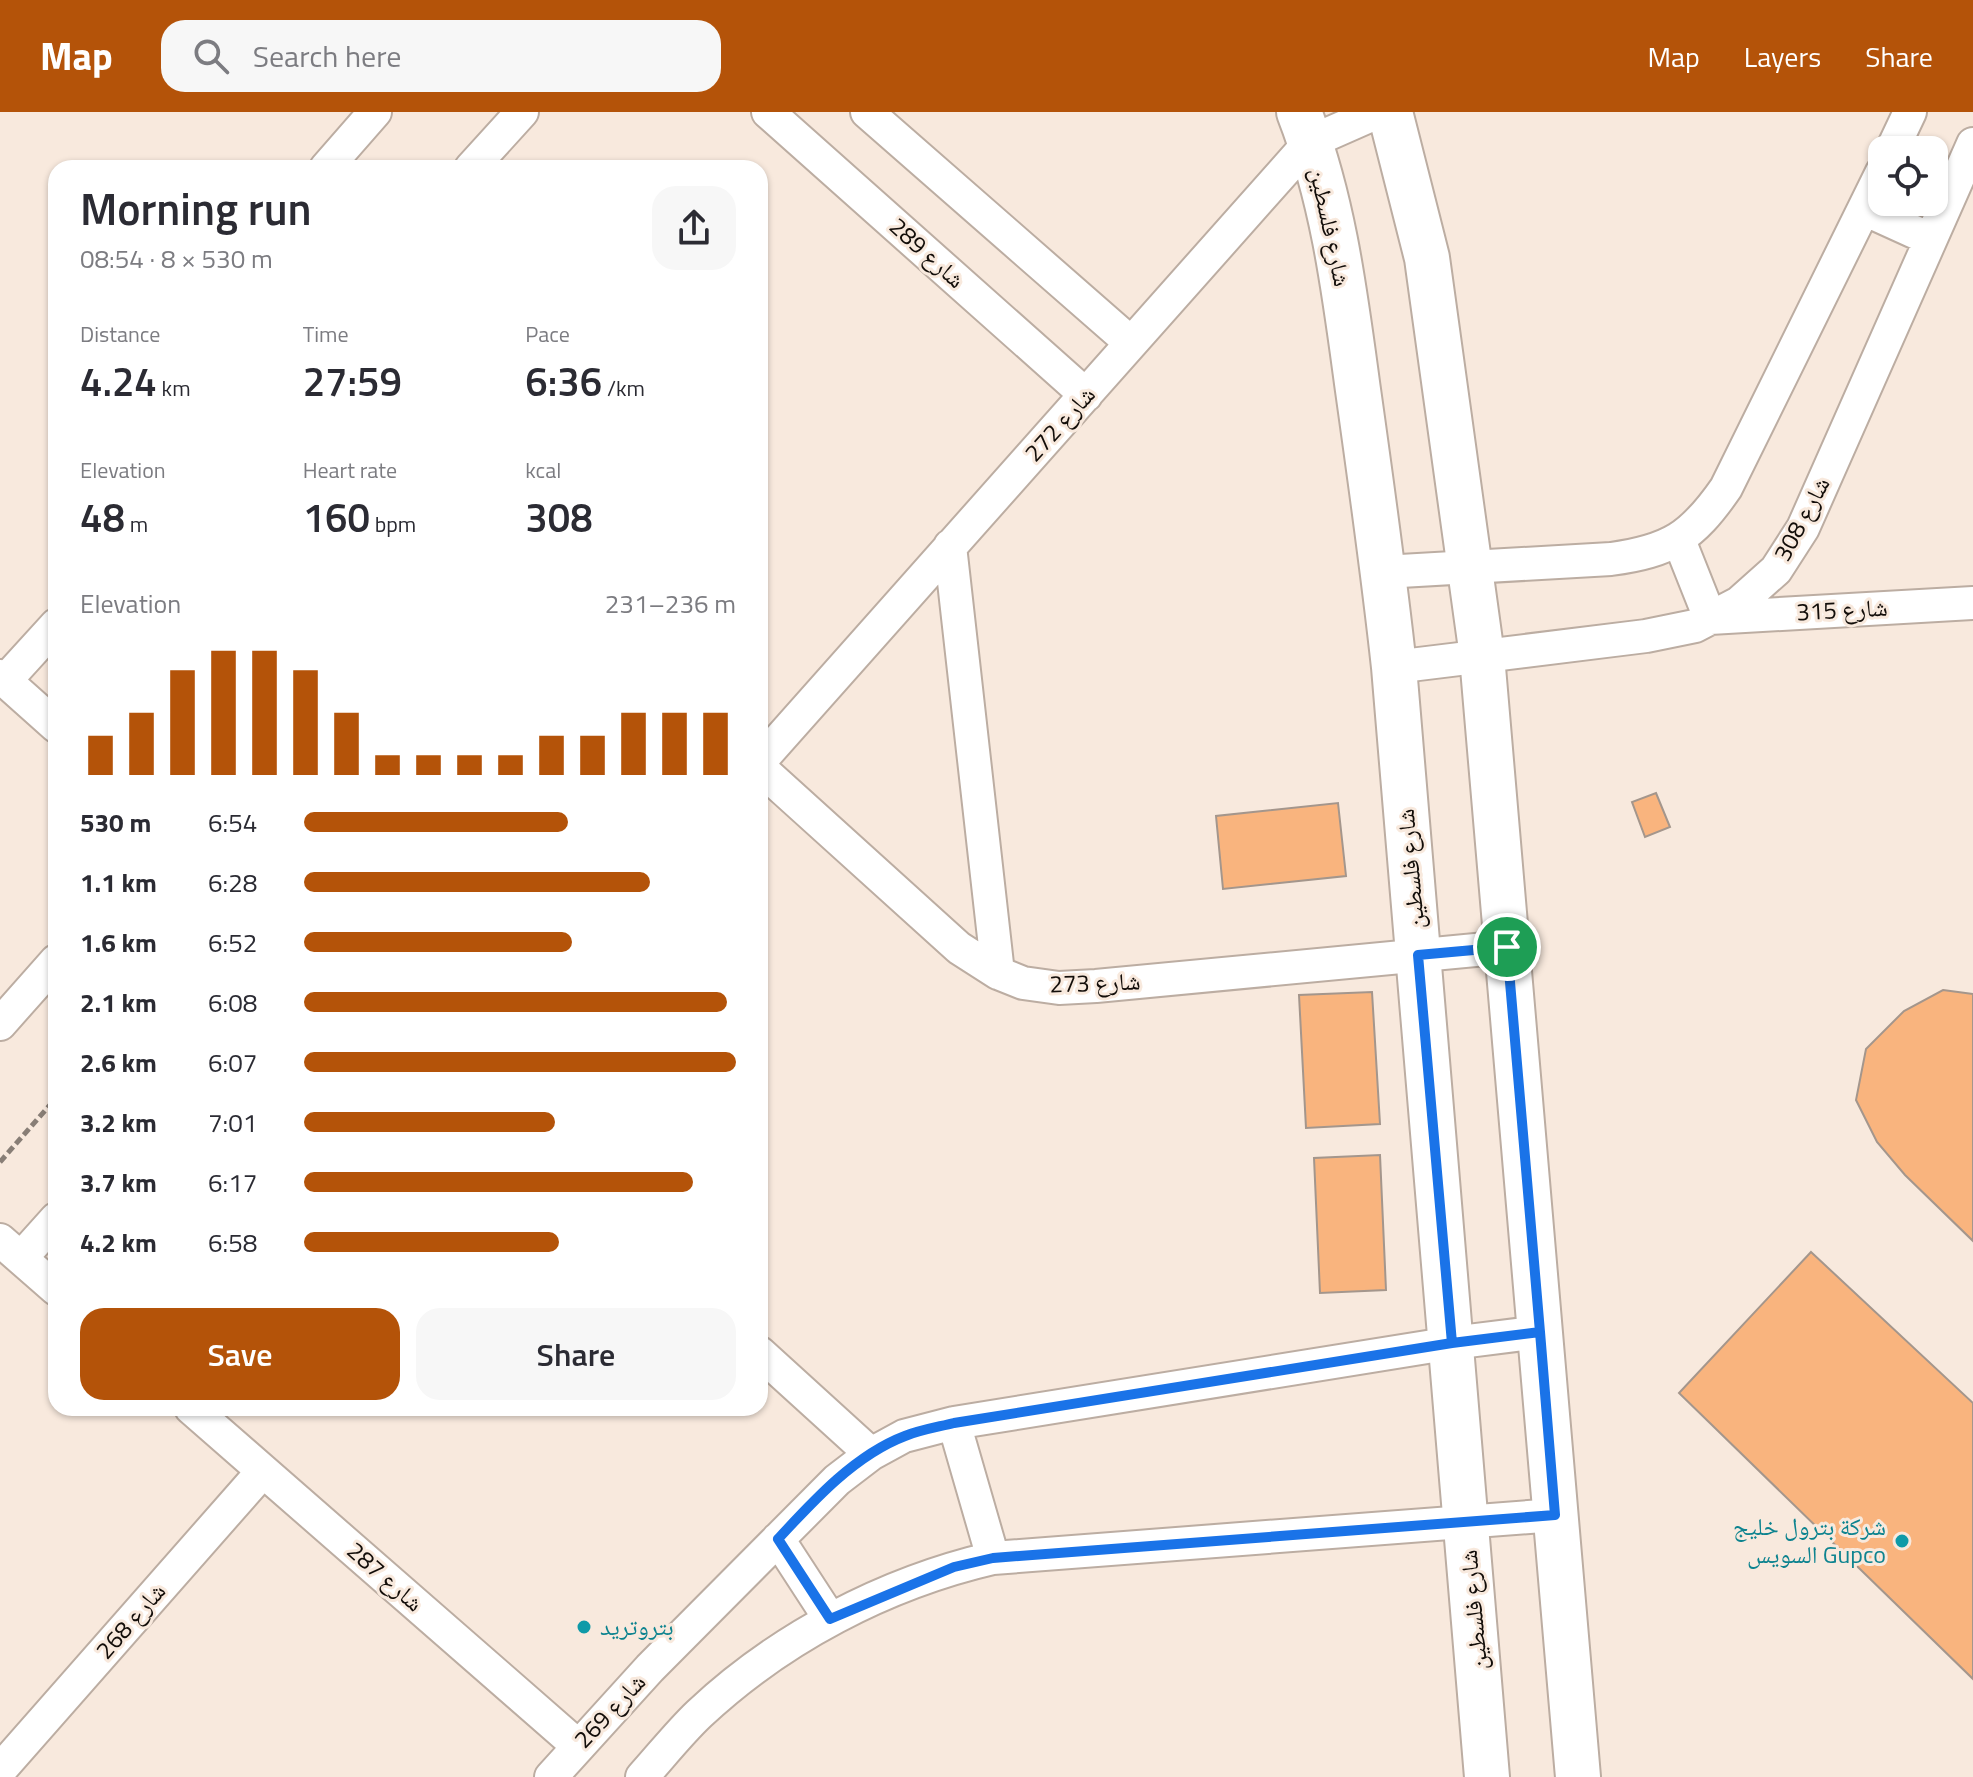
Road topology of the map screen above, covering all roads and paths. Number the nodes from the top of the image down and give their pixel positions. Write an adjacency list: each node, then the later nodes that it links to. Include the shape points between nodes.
1 (375, 112): 11 (street)
2 (522, 112): 12 (street)
3 (768, 112): 17 (street, شارع 289)
4 (867, 112): 16 (street)
5 (1378, 112): 8 (street, شارع 272)
6 (1390, 112): 20 (street, via 1427,258)
7 (1910, 112): 9 (street)
8 (1304, 127): 16 (street, شارع 272); 21 (street, شارع فلسطين, via 1341,269)
9 (1899, 136)
10 (1973, 144): 15 (street, شارع 308)
11 (333, 160)
12 (478, 160)
13 (1868, 201): 14 (street)
14 (1864, 209): 15 (street); 18 (street, via 1726,488 1706,518)
15 (1930, 239): 23 (street, شارع 308, via 1803,528 1776,570 1739,603)
16 (1131, 343): 17 (street, شارع 272)
17 (1086, 395): 19 (street, شارع 272)
18 (1679, 540): 20 (street, via 1646,554 1611,559); 23 (street)
19 (950, 546): 29 (street, شارع 272); 34 (street)
20 (1470, 567): 21 (street); 25 (street)
21 (1383, 572): 26 (street, شارع فلسطين)
22 (1973, 603): 23 (street, شارع 315)
23 (1710, 618): 25 (street, شارع 308, via 1646,636)
24 (48, 633): 27 (street)
25 (1482, 656): 26 (street, شارع 308); 31 (street)
26 (1394, 667): 32 (street, شارع فلسطين)
27 (3, 679): 28 (street)
28 (48, 719)
29 (768, 752)
30 (768, 775): 34 (street, شارع 273, via 959,948)
31 (1507, 947): 32 (street, شارع 273); 41 (street)
32 (1418, 955): 34 (street, شارع 273, via 1059,988); 42 (street, شارع فلسطين)
33 (48, 970): 35 (street)
34 (998, 973)
35 (0, 1024)
36 (48, 1107): 37 (path)
37 (0, 1162)
38 (48, 1224): 39 (street)
39 (10, 1249): 40 (street)
40 (48, 1282)
41 (1540, 1332): 42 (street, شارع 269); 48 (street)
42 (1452, 1343): 45 (street, شارع 269); 49 (street, شارع فلسطين)
43 (768, 1360): 46 (street)
44 (200, 1416): 47 (street, شارع 287)
45 (954, 1423): 46 (street, شارع 269, via 904,1436); 51 (street)
46 (871, 1454): 50 (street, شارع 269)
47 (263, 1471): 53 (street, شارع 287); 54 (street, شارع 268)
48 (1555, 1515): 49 (street); 58 (street)
49 (1467, 1521): 51 (street); 57 (street, شارع فلسطين)
50 (778, 1539): 52 (street); 53 (street, شارع 269)
51 (993, 1558): 52 (street, via 954,1567)
52 (830, 1619): 56 (street, via 748,1671 698,1715)
53 (578, 1746): 55 (street, شارع 269)
54 (0, 1770)
55 (551, 1777)
56 (642, 1777)
57 (1487, 1777)
58 (1578, 1777)

